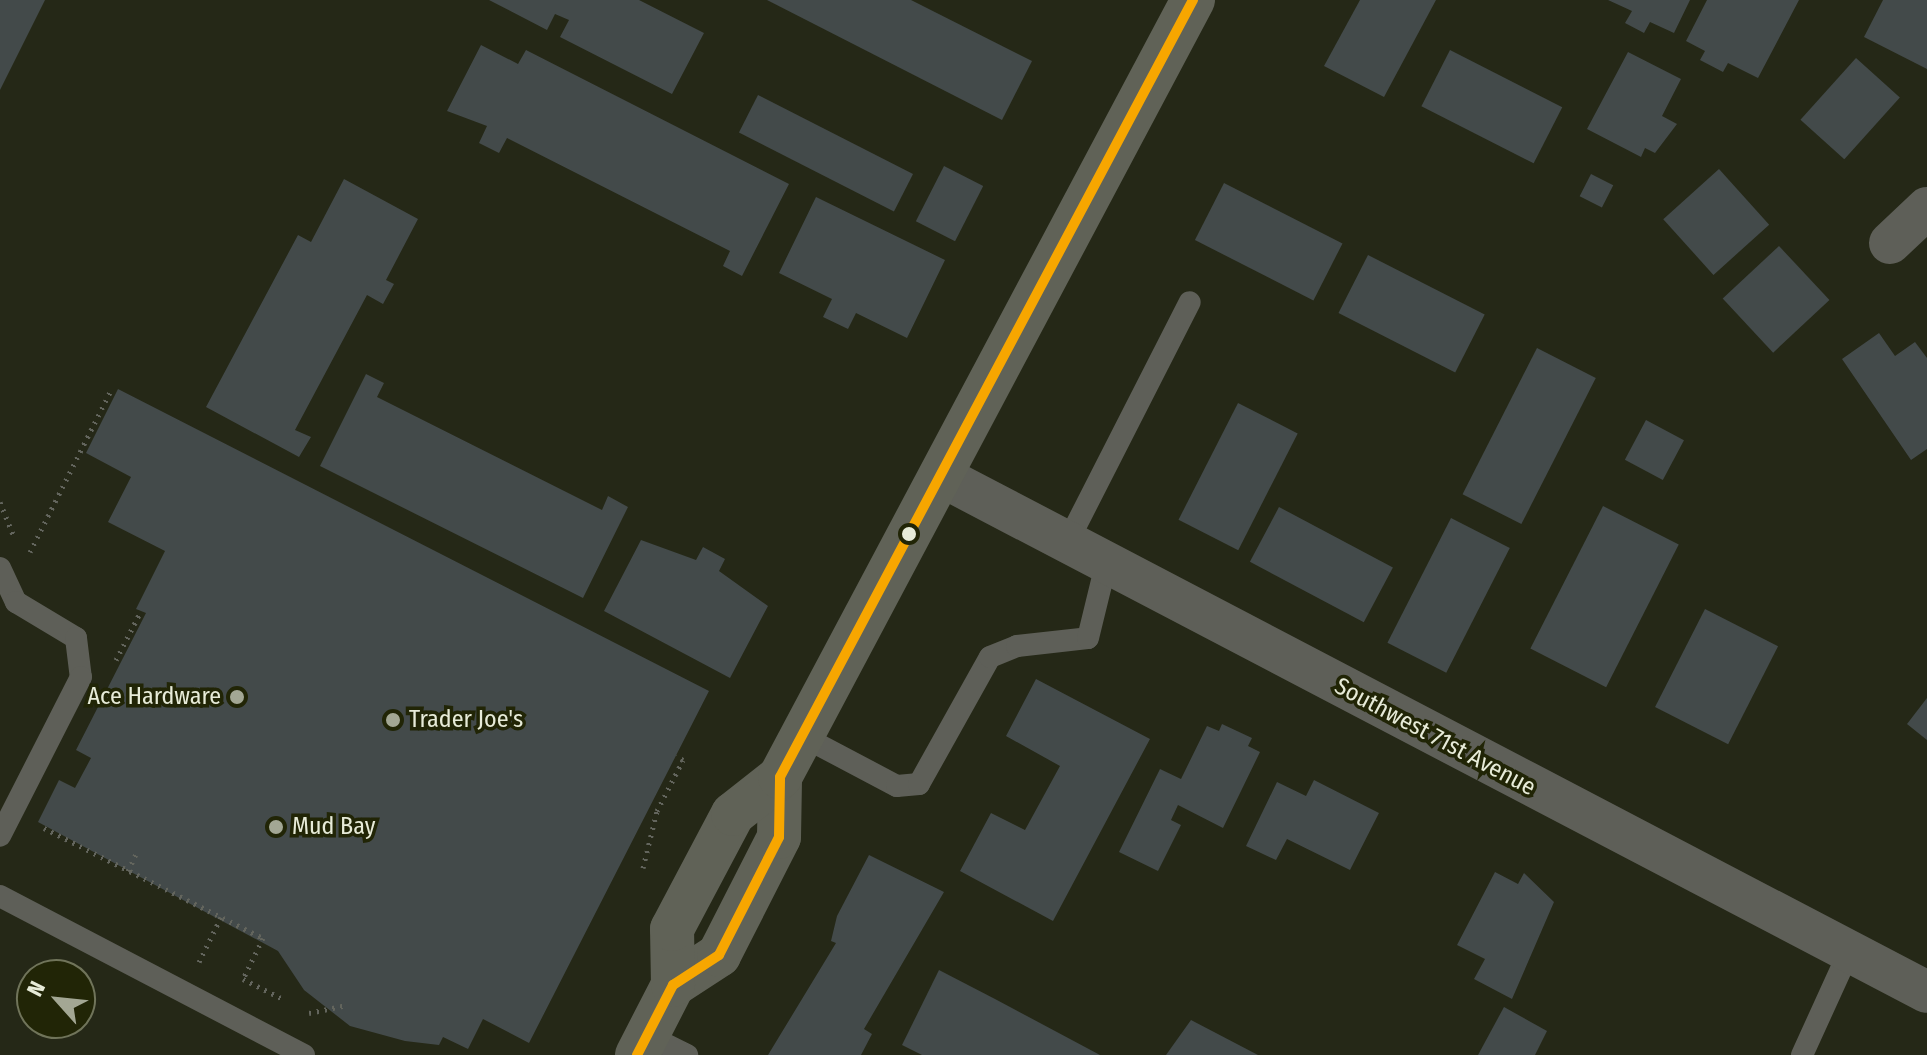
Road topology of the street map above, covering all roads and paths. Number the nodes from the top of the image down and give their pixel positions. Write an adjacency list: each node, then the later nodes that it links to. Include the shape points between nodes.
1 (1193, 0): 6 (main road)
2 (1927, 208): 3 (street)
3 (1890, 243)
4 (1190, 302): 8 (lane)
5 (111, 390): 7 (path, via 25,562)
6 (945, 478): 8 (street, Southwest 71st Avenue); 13 (main road)
7 (0, 502)
8 (1068, 541): 9 (street, Southwest 71st Avenue)
9 (1107, 560): 13 (lane, via 1088,638 1017,646 990,657 919,784 897,786); 22 (street, Southwest 71st Avenue)
10 (0, 568): 16 (lane, via 16,602 76,638 81,677)
11 (141, 611): 12 (path)
12 (113, 666)
13 (802, 736): 28 (main road, via 780,777 779,837 725,942 673,985)
14 (676, 756): 18 (path, via 683,760 657,811)
15 (32, 822): 19 (path)
16 (0, 836)
17 (137, 852): 19 (path)
18 (643, 868)
19 (128, 871): 21 (path)
20 (0, 896): 29 (lane)
21 (221, 917): 23 (path); 25 (path, via 263,938 243,979)
22 (1849, 952): 24 (street, Southwest 71st Avenue); 31 (lane)
23 (199, 962)
24 (1927, 992)
25 (285, 1000)
26 (343, 1006): 27 (path)
27 (309, 1013)
28 (642, 1045): 30 (lane)
29 (304, 1055)
30 (687, 1055)
31 (1802, 1055)

